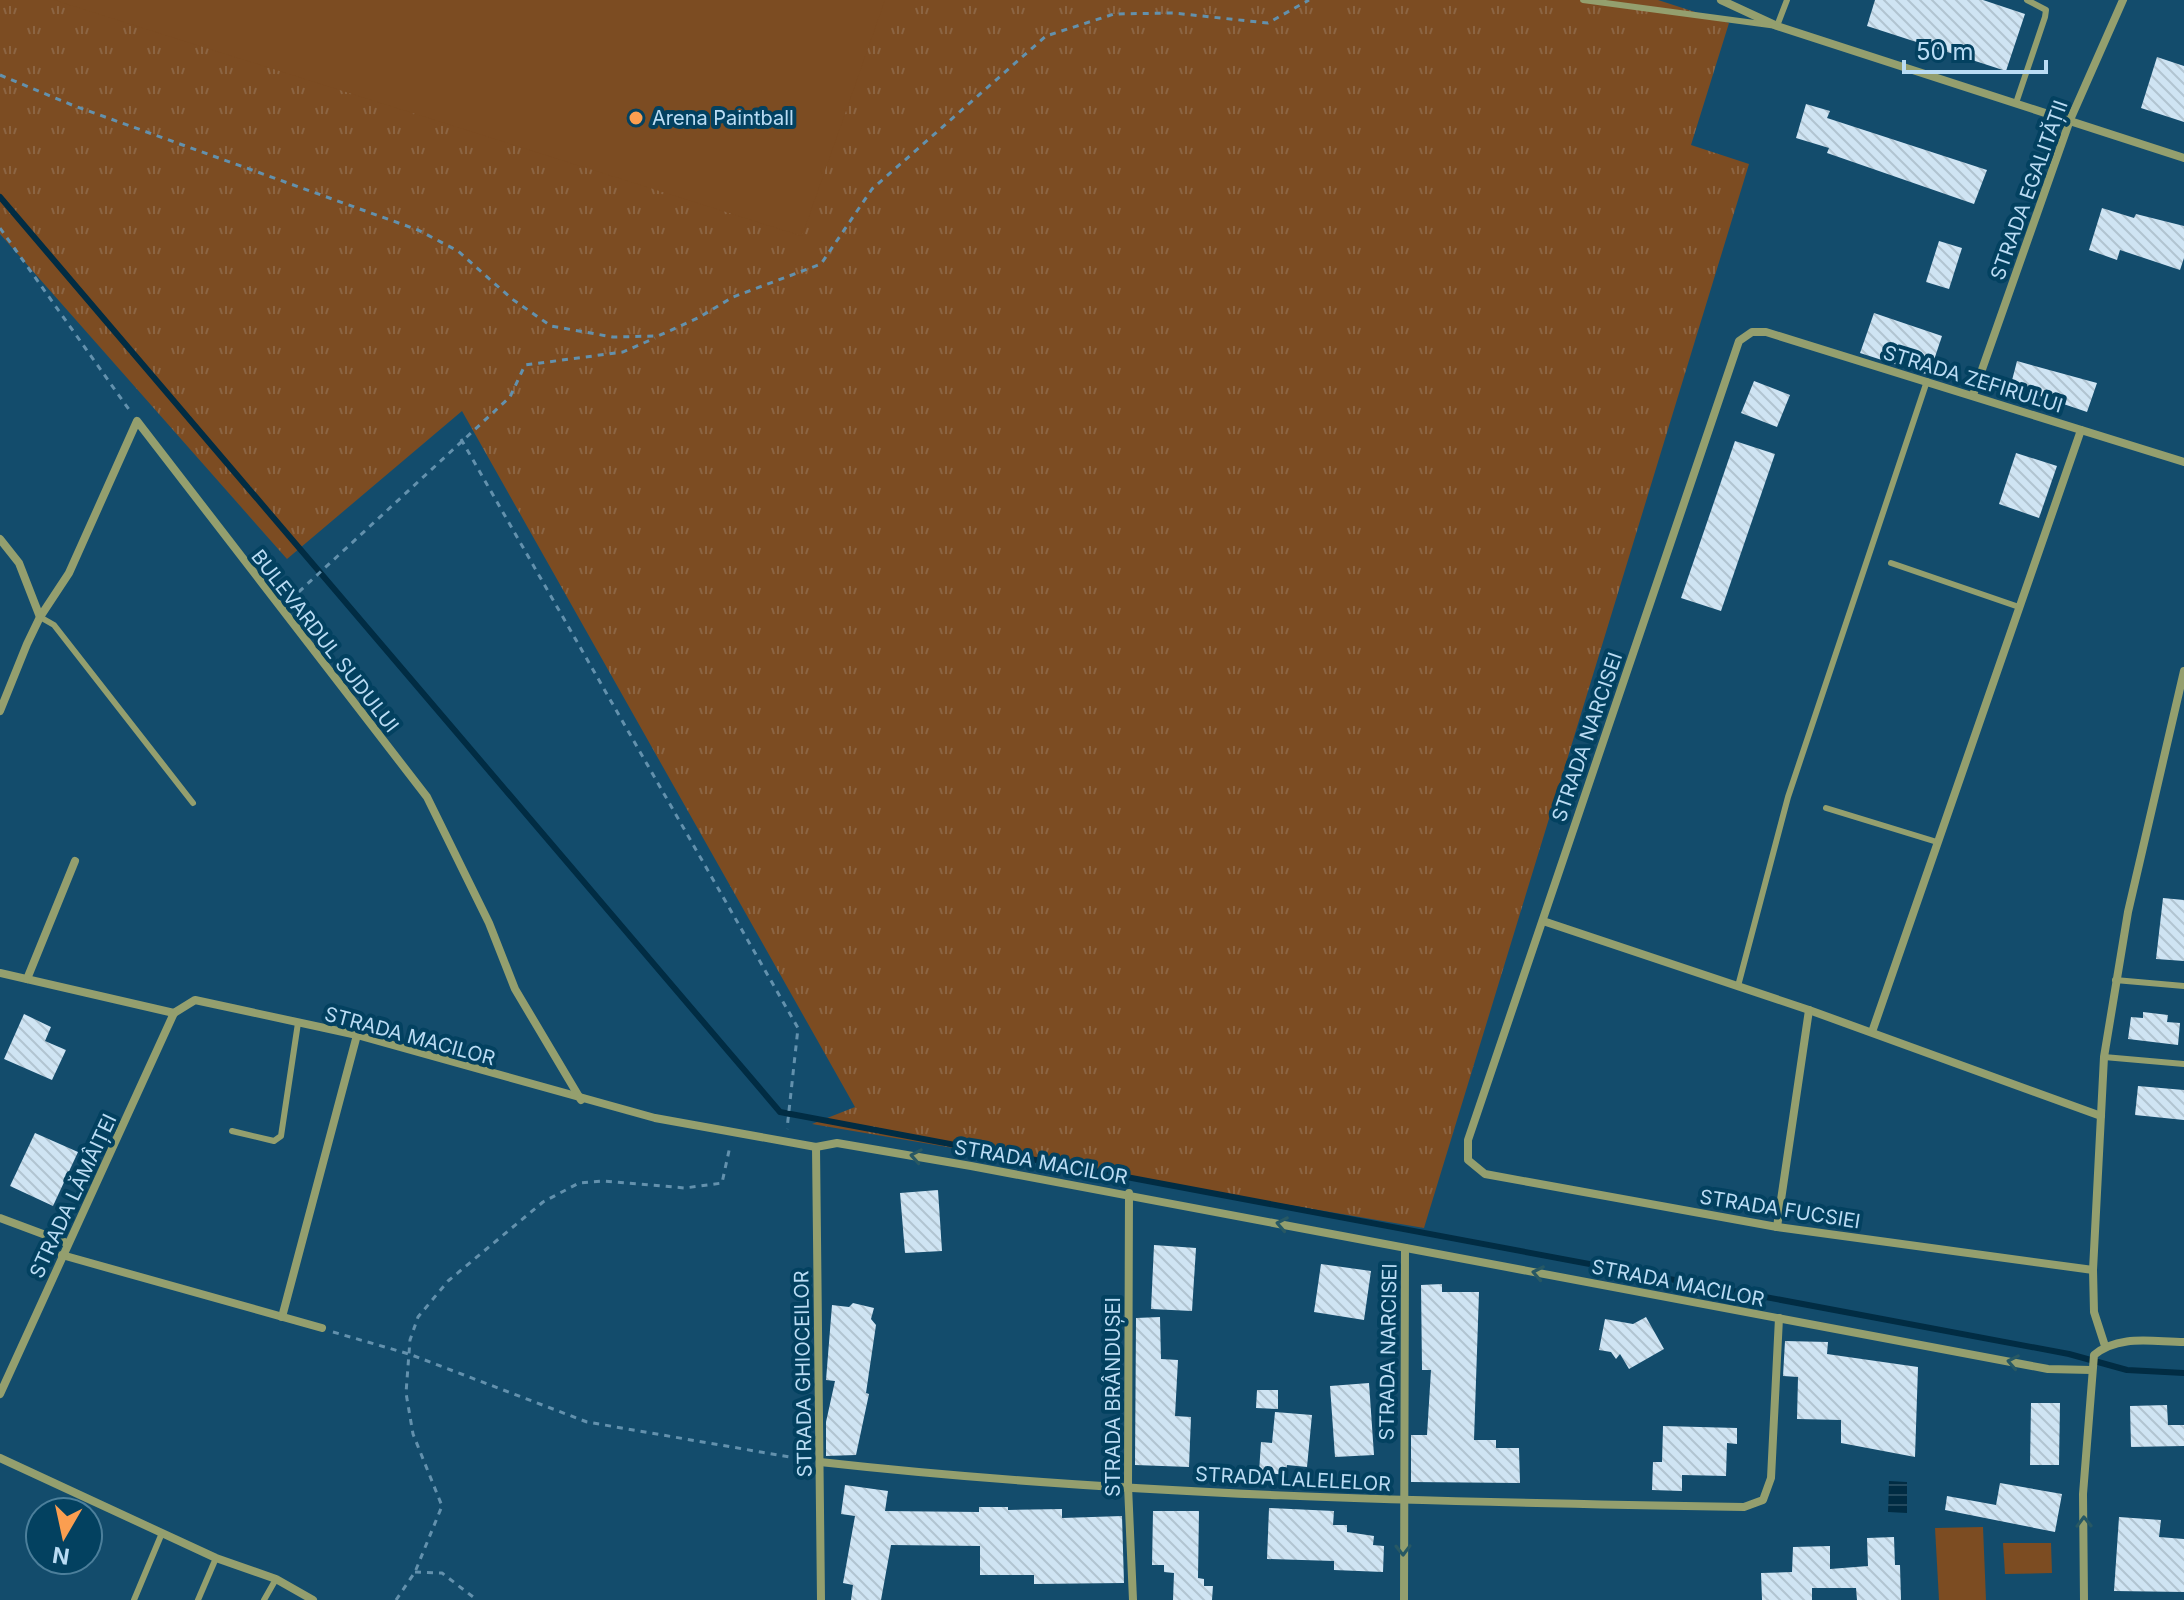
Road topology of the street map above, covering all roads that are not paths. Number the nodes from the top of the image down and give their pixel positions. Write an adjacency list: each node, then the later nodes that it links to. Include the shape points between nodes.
1 (1583, 0): 6 (lane)
2 (1721, 0): 6 (street)
3 (1787, 0): 6 (lane)
4 (2027, 0): 7 (lane, via 2046,10)
5 (2123, 0): 8 (street, STRADA EGALITĂȚII)
6 (1777, 26): 7 (street)
7 (2016, 103): 8 (street)
8 (2070, 120): 9 (street); 12 (street, STRADA EGALITĂȚII)
9 (2184, 158)
10 (1752, 332): 11 (street, STRADA ZEFIRULUI); 25 (street, STRADA NARCISEI, via 1739,341 1732,358)
11 (1927, 381): 12 (street, STRADA ZEFIRULUI); 29 (lane, via 1788,797)
12 (1973, 395): 13 (street, STRADA ZEFIRULUI)
13 (2081, 430): 14 (street, STRADA ZEFIRULUI); 17 (street)
14 (2184, 462)
15 (0, 539): 18 (street, via 19,563)
16 (1891, 563): 17 (lane)
17 (2019, 607): 23 (street)
18 (40, 617): 20 (street); 21 (lane, via 54,625); 38 (street, BULEVARDUL SUDULUI, via 69,573 137,421 427,797 515,989)
19 (2184, 671): 28 (street)
20 (0, 711)
21 (193, 803)
22 (1826, 808): 23 (lane)
23 (1937, 842): 34 (street)
24 (75, 861): 27 (street)
25 (1543, 921): 29 (street); 42 (street, STRADA NARCISEI, via 1468,1140)
26 (0, 973): 27 (street, STRADA MACILOR)
27 (27, 979): 32 (street, STRADA MACILOR)
28 (2115, 980): 30 (lane); 36 (street)
29 (1738, 986): 31 (street)
30 (2184, 986)
31 (1809, 1010): 34 (street); 45 (street)
32 (174, 1013): 33 (street, STRADA MACILOR, via 195,1000); 46 (street, STRADA LĂMÂIȚEI)
33 (298, 1023): 35 (street, STRADA MACILOR); 40 (lane, via 281,1136 274,1141)
34 (1872, 1032): 39 (street)
35 (357, 1035): 38 (street, STRADA MACILOR); 50 (street)
36 (2104, 1057): 37 (lane); 39 (street)
37 (2184, 1064)
38 (581, 1100): 41 (street, STRADA MACILOR, via 733,1135)
39 (2101, 1116): 49 (street)
40 (232, 1131)
41 (816, 1147): 43 (street, STRADA MACILOR, one-way to 41, via 837,1143); 58 (street, STRADA GHIOCEILOR)
42 (1468, 1160): 45 (street, STRADA FUCSIEI, via 1485,1174)
43 (1129, 1193): 47 (street, STRADA MACILOR, one-way to 43); 59 (street, STRADA BRÂNDUȘEI)
44 (0, 1218): 46 (street)
45 (1777, 1227): 49 (street, STRADA FUCSIEI)
46 (67, 1243): 48 (street, STRADA LĂMÂIȚEI)
47 (1405, 1248): 51 (street, STRADA MACILOR, one-way to 47); 60 (street, STRADA NARCISEI)
48 (62, 1255): 50 (street); 56 (street, STRADA LĂMÂIȚEI)
49 (2093, 1270): 54 (street, via 2094,1312)
50 (282, 1317): 52 (street)
51 (1779, 1318): 55 (street, STRADA MACILOR, one-way to 51, via 2048,1369); 60 (street, STRADA LALELELOR, via 1771,1478 1763,1500 1744,1507)
52 (322, 1328)
53 (2184, 1342): 54 (street)
54 (2105, 1346): 55 (street, via 2094,1355)
55 (2091, 1368): 71 (street, one-way to 55, via 2083,1494)
56 (0, 1394)
57 (0, 1458): 61 (street)
58 (820, 1462): 59 (street, STRADA LALELELOR, via 966,1478); 68 (street, STRADA GHIOCEILOR)
59 (1128, 1486): 60 (street, STRADA LALELELOR); 69 (street, STRADA BRÂNDUȘEI)
60 (1403, 1502): 70 (street, STRADA NARCISEI, one-way to 70)
61 (162, 1533): 62 (street); 64 (lane)
62 (216, 1558): 63 (street); 65 (lane)
63 (276, 1579): 66 (lane); 67 (street)
64 (134, 1600)
65 (198, 1600)
66 (264, 1600)
67 (313, 1600)
68 (821, 1600)
69 (1133, 1600)
70 (1404, 1600)
71 (2084, 1600)

